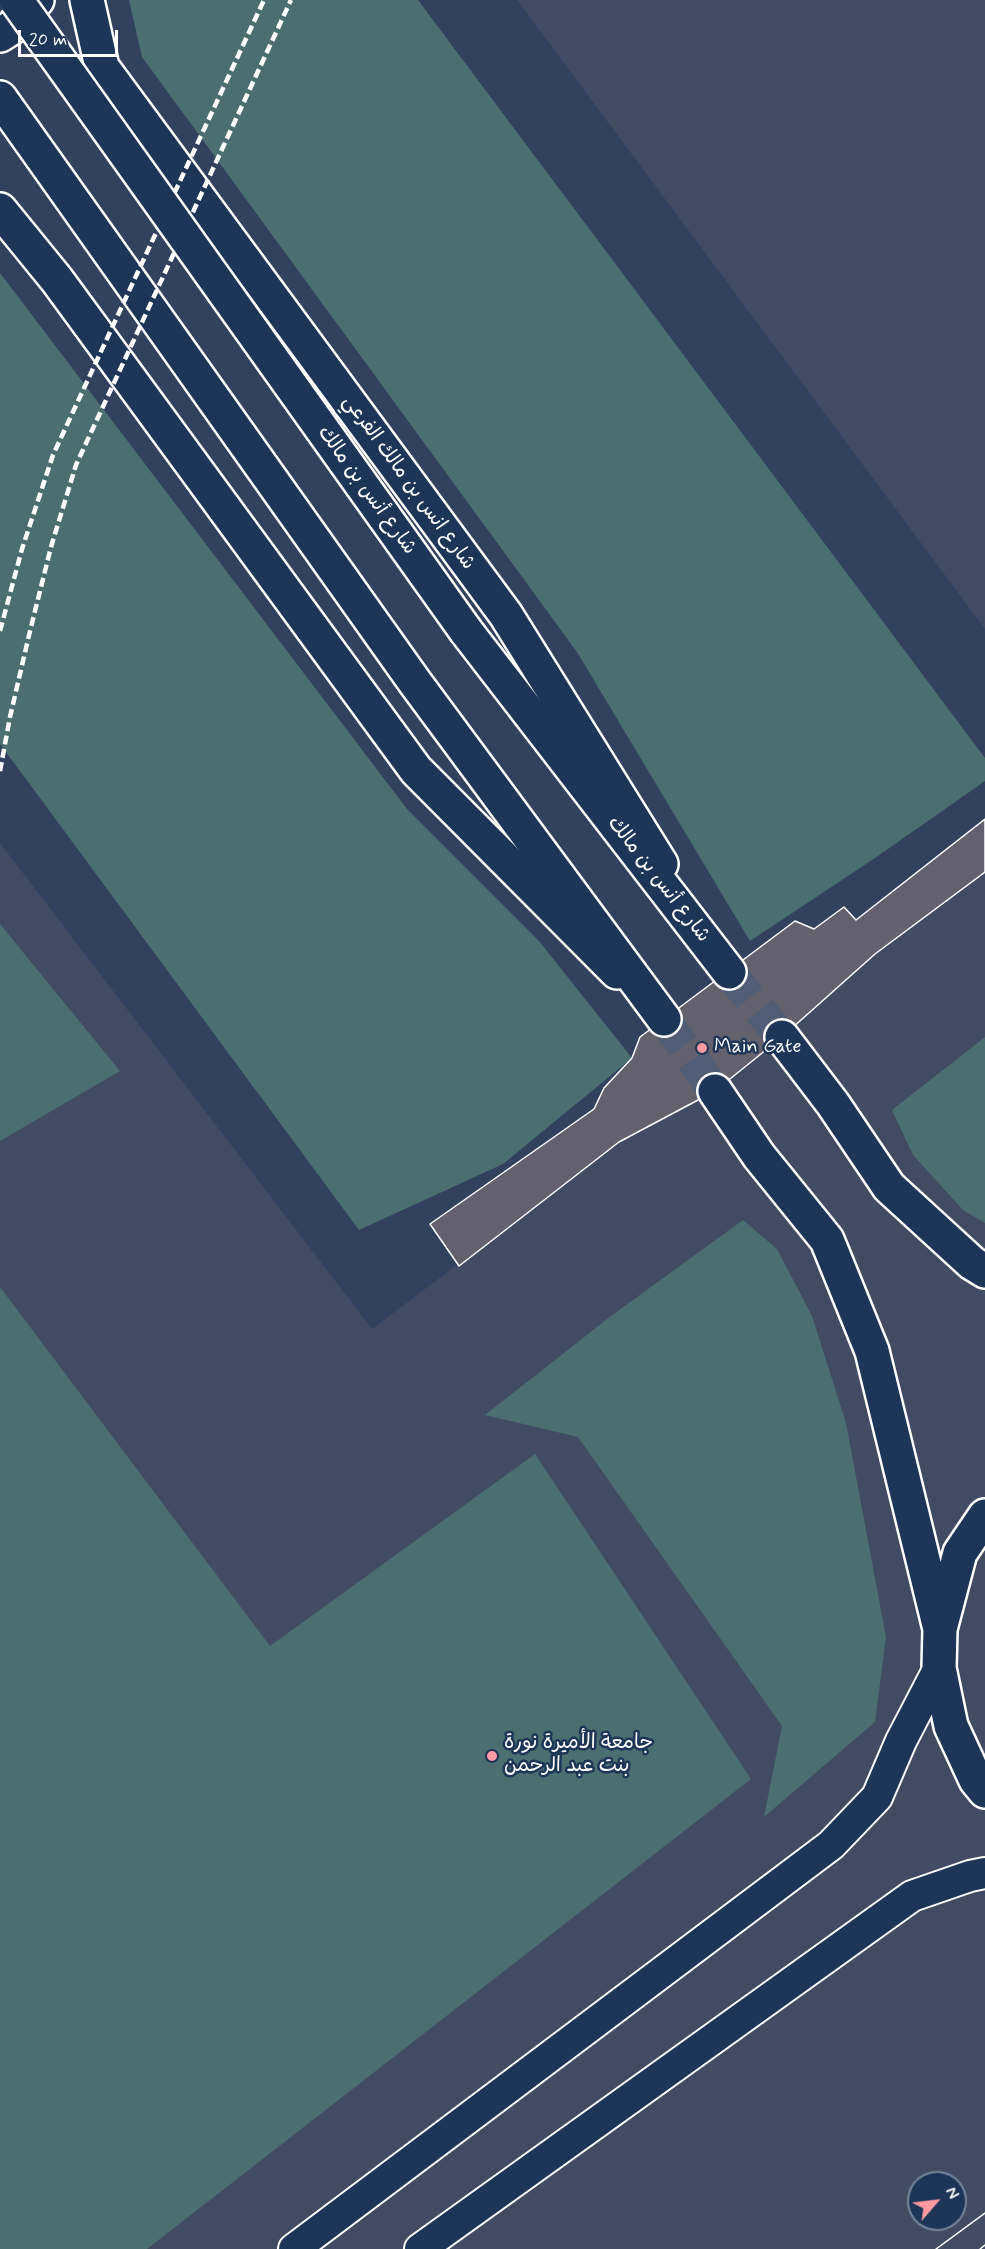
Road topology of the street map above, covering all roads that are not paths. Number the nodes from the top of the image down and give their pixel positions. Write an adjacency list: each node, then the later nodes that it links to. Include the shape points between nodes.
1 (16, 0): 7 (main road, شارع أنس بن مالك, bridge, via 466,631)
2 (37, 0): 4 (main road, via 14,26)
3 (87, 0): 7 (main road, شارع انس بن مالك الفرعي, via 102,67 506,615)
4 (0, 35)
5 (0, 98): 6 (main road, via 414,681 664,1019 416,770 57,280)
6 (0, 210)
7 (729, 972)
8 (782, 1036): 10 (main road, via 889,1186)
9 (715, 1091): 12 (main road, via 759,1156 827,1240 872,1351)
10 (985, 1271)
11 (985, 1516): 12 (main road, via 960,1553)
12 (940, 1629): 13 (main road)
13 (939, 1668): 14 (main road, via 951,1726); 17 (street, via 900,1741 877,1797 831,1845)
14 (985, 1791)
15 (985, 1873): 16 (street, via 912,1896)
16 (429, 2245)
17 (294, 2249)

